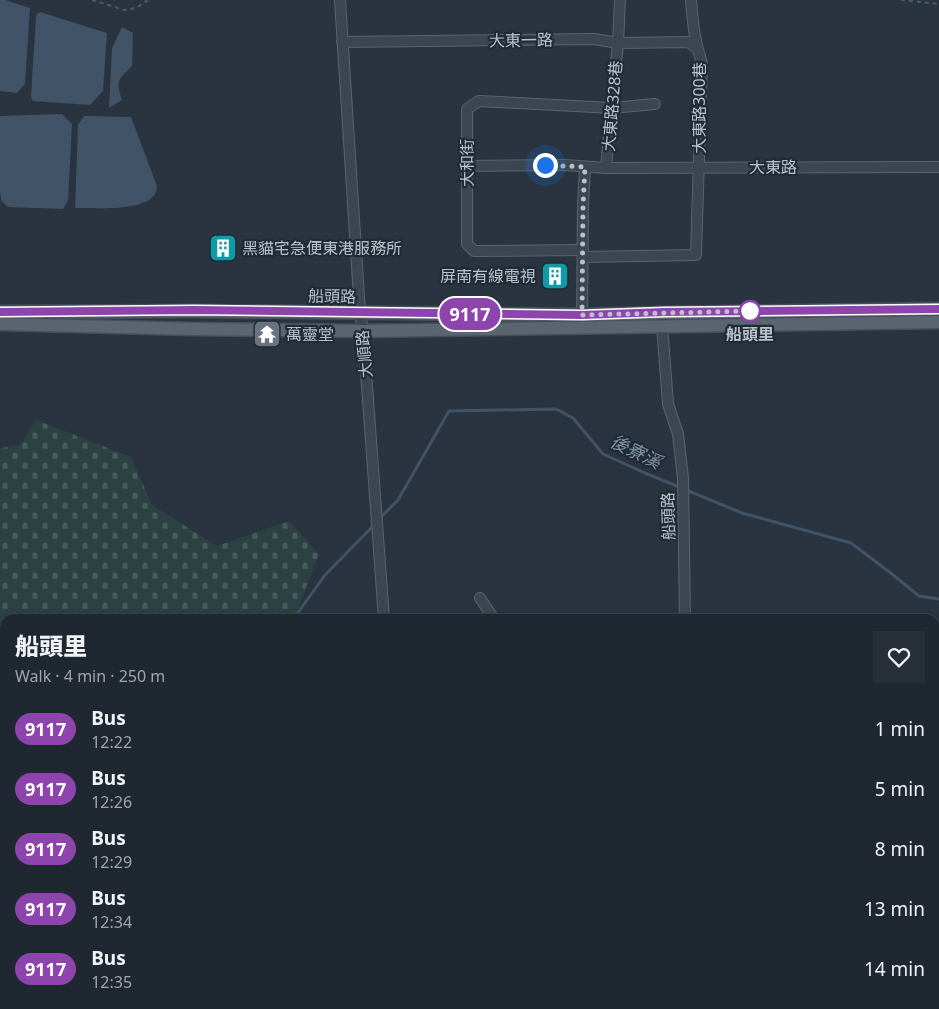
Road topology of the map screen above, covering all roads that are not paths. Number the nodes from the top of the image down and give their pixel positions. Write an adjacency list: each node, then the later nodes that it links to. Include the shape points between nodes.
1 (340, 0): 4 (street, 大順路)
2 (620, 0): 5 (street, 大東路328巷)
3 (691, 0): 6 (street, 大東路300巷)
4 (342, 42): 5 (street, 大東一路, via 594,39); 19 (street, 大順路)
5 (618, 44): 6 (street, 大東一路, via 688,42); 8 (street, 大東路328巷)
6 (697, 48): 13 (street, 大東路300巷, via 702,63)
7 (655, 104): 8 (street)
8 (612, 108): 9 (street, 大和街, via 479,102 467,109); 12 (street, 大東路328巷)
9 (467, 166): 10 (street, 大東路); 14 (street, 大和街, via 467,244 474,251)
10 (585, 167): 12 (street, 大東路); 14 (street)
11 (939, 167): 13 (street, 大東路)
12 (606, 168): 13 (street, 大東路)
13 (698, 168): 15 (street, 大東路300巷)
14 (583, 254): 15 (street, 大和街); 21 (street)
15 (696, 255)
16 (939, 309): 20 (main road, 船頭路)
17 (194, 310): 18 (main road, 船頭路); 19 (main road, 船頭路); 24 (main road)
18 (0, 312)
19 (360, 313): 21 (main road, 船頭路); 25 (street, 大順路)
20 (663, 319): 21 (main road, 船頭路); 22 (main road, 船頭路); 29 (street, 船頭路, via 668,404 678,434 684,478)
21 (582, 321): 25 (main road, 船頭路)
22 (939, 322)
23 (0, 324): 24 (main road, 船頭路)
24 (193, 329): 25 (main road, 船頭路)
25 (363, 331): 27 (street, 大順路)
26 (480, 598): 28 (street)
27 (384, 614)
28 (491, 614)
29 (685, 614)

